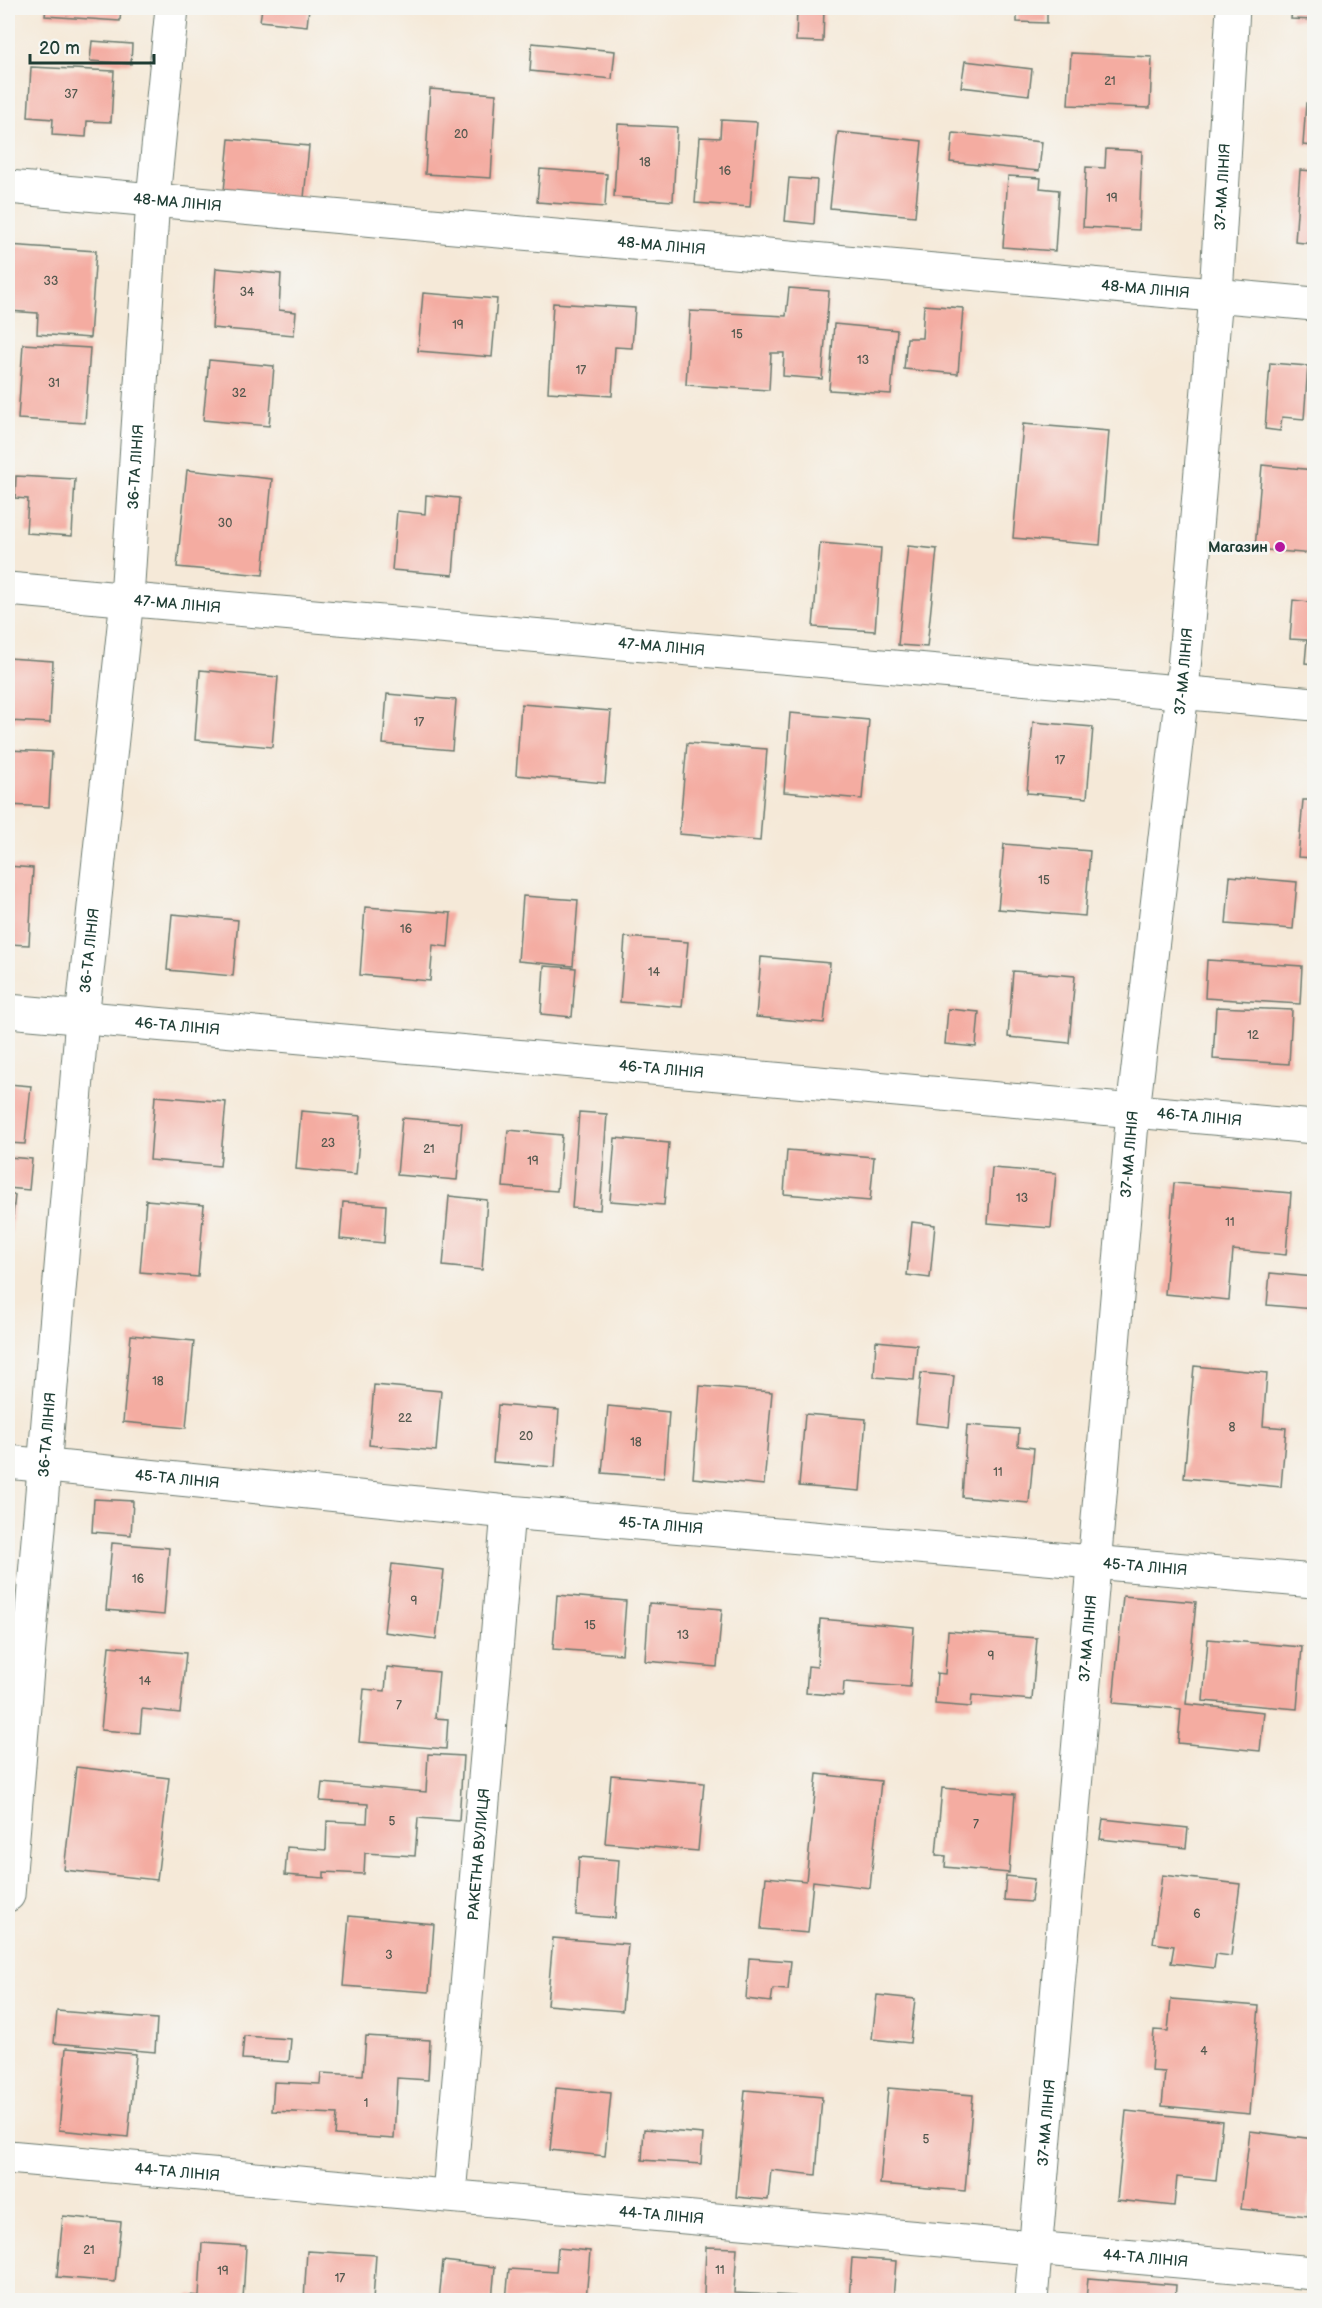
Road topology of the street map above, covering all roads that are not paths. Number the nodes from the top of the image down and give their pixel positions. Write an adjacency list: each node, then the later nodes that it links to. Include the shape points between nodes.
1 (172, 8): 4 (street, 36-ТА ЛІНІЯ)
2 (1233, 8): 5 (street, 37-МА ЛІНІЯ)
3 (8, 187): 4 (street, 48-МА ЛІНІЯ)
4 (153, 199): 5 (street, 48-МА ЛІНІЯ); 8 (street, 36-ТА ЛІНІЯ)
5 (1216, 295): 6 (street, 48-МА ЛІНІЯ); 9 (street, 37-МА ЛІНІЯ)
6 (1314, 304)
7 (8, 589): 8 (street, 47-МА ЛІНІЯ)
8 (127, 598): 9 (street, 47-МА ЛІНІЯ); 12 (street, 36-ТА ЛІНІЯ)
9 (1182, 692): 10 (street, 47-МА ЛІНІЯ); 13 (street, 37-МА ЛІНІЯ)
10 (1314, 704)
11 (8, 1011): 12 (street, 46-ТА ЛІНІЯ)
12 (82, 1019): 13 (street, 46-ТА ЛІНІЯ); 16 (street, 36-ТА ЛІНІЯ)
13 (1133, 1111): 14 (street, 46-ТА ЛІНІЯ); 18 (street, 37-МА ЛІНІЯ)
14 (1314, 1127)
15 (8, 1462): 16 (street, 45-ТА ЛІНІЯ)
16 (45, 1466): 17 (street, 45-ТА ЛІНІЯ); 20 (street, 36-ТА ЛІНІЯ)
17 (508, 1512): 18 (street, 45-ТА ЛІНІЯ); 22 (street, РАКЕТНА ВУЛИЦЯ)
18 (1094, 1562): 19 (street, 45-ТА ЛІНІЯ); 23 (street, 37-МА ЛІНІЯ)
19 (1314, 1581)
20 (8, 1895)
21 (8, 2157): 22 (street, 44-ТА ЛІНІЯ)
22 (449, 2195): 23 (street, 44-ТА ЛІНІЯ)
23 (1036, 2249): 24 (street, 44-ТА ЛІНІЯ); 25 (street, 37-МА ЛІНІЯ)
24 (1314, 2273)
25 (1031, 2301)

